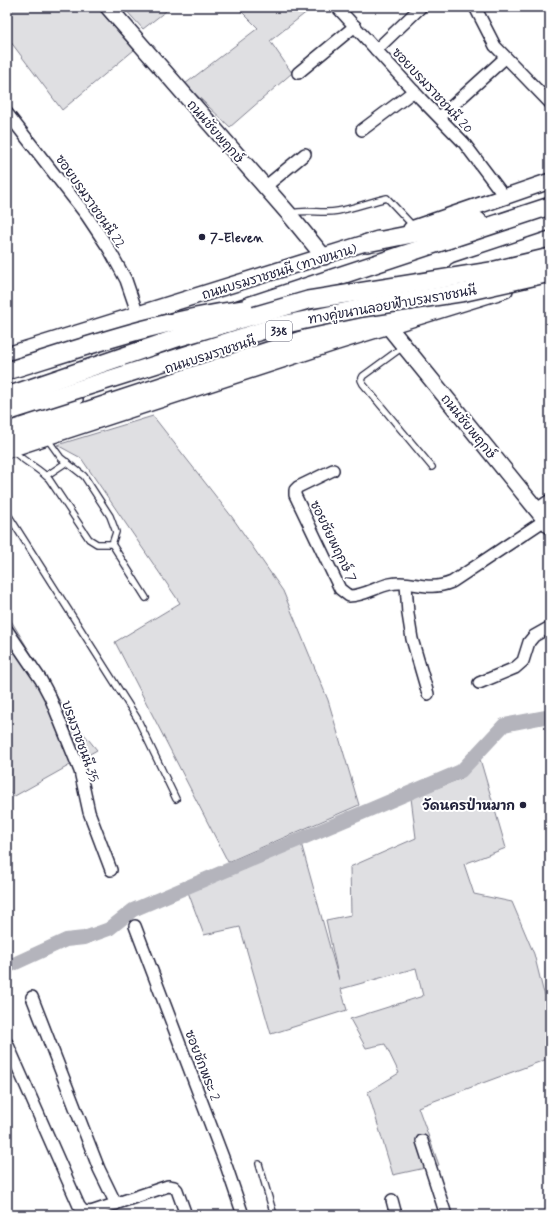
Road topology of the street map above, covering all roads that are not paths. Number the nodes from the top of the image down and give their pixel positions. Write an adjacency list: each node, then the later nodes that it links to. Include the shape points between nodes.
1 (108, 7): 16 (main road, ถนนชัยพฤกษ์)
2 (337, 7): 5 (street, ซอยบรมราชชนนี 20)
3 (421, 7): 6 (street)
4 (475, 7): 7 (street, via 488,35)
5 (355, 26): 6 (street, ซอยบรมราชชนนี 20); 8 (street)
6 (376, 50): 9 (street, ซอยบรมราชชนนี 20)
7 (505, 58): 10 (street); 12 (street)
8 (298, 72)
9 (414, 91): 12 (street, ซอยบรมราชชนนี 20); 13 (street)
10 (549, 101)
11 (7, 113): 31 (street, ซอยบรมราชชนนี 22, via 83,210 109,249 126,280)
12 (440, 117): 17 (street, ซอยบรมราชชนนี 20, via 468,148)
13 (362, 130)
14 (305, 154): 16 (street)
15 (550, 181): 17 (main road, ถนนบรมราชชนนี (ทางขนาน))
16 (265, 187): 19 (main road, ถนนชัยพฤกษ์)
17 (504, 196): 20 (main road, ถนนบรมราชชนนี (ทางขนาน))
18 (548, 207): 22 (main road); 36 (main road, 338)
19 (288, 213): 20 (lane, via 305,210 338,211 387,198); 24 (main road, ถนนชัยพฤกษ์)
20 (414, 228): 22 (main road, ถนนบรมราชชนนี (ทางขนาน))
21 (550, 240): 39 (main road, ถนนบรมราชชนนี / 338)
22 (367, 243): 24 (main road, ถนนบรมราชชนนี (ทางขนาน))
23 (550, 251): 28 (main road)
24 (324, 257): 31 (main road, ถนนบรมราชชนนี (ทางขนาน))
25 (550, 257): 30 (main road, ทางคู่ขนานลอยฟ้าบรมราชชนนี, bridge, via 491,271)
26 (550, 273): 29 (main road, ทางคู่ขนานลอยฟ้าบรมราชชนนี, bridge)
27 (550, 276): 28 (main road, 338)
28 (506, 290): 32 (main road, 338)
29 (426, 299): 38 (main road, ทางคู่ขนานลอยฟ้าบรมราชชนนี, bridge, via 319,315 277,326); 41 (main road, bridge)
30 (308, 300): 35 (main road, bridge, via 182,318); 37 (main road, ทางคู่ขนานลอยฟ้าบรมราชชนนี, bridge, via 211,328)
31 (138, 314): 34 (main road, ถนนบรมราชชนนี (ทางขนาน))
32 (388, 326): 33 (main road, ถนนชัยพฤกษ์); 40 (main road, 338)
33 (404, 346): 43 (lane, via 363,376 362,380); 48 (main road, ถนนชัยพฤกษ์)
34 (7, 355)
35 (7, 371)
36 (7, 383)
37 (7, 396)
38 (7, 412)
39 (7, 422)
40 (46, 437): 41 (main road, 338); 42 (lane, via 55,452)
41 (8, 445): 45 (lane, via 21,459)
42 (67, 462): 45 (lane); 49 (lane, via 84,476 110,516 116,532)
43 (432, 467)
44 (333, 470): 50 (street, ซอยชัยพฤกษ์ 7, via 295,490 340,589 345,594 355,596 389,584)
45 (46, 476): 49 (lane, via 89,539 97,544)
46 (550, 500): 48 (street, ซอยชัยพฤกษ์ 7)
47 (7, 513): 56 (lane, via 137,718)
48 (544, 519): 50 (street, ซอยชัยพฤกษ์ 7, via 452,582 432,588)
49 (112, 544): 51 (lane)
50 (406, 584): 55 (street, via 412,639)
51 (146, 598)
52 (550, 627): 54 (street, via 534,636 529,642 522,662 515,668)
53 (7, 630): 57 (street, บรมราชชนนี 35, via 50,697 80,771 90,812)
54 (479, 684)
55 (428, 694)
56 (176, 799)
57 (111, 870)
58 (135, 926): 66 (street, ซอยชักพระ 2)
59 (32, 997): 64 (street, via 97,1162)
60 (7, 1043): 64 (street, via 79,1206 87,1212)
61 (422, 1141): 69 (street)
62 (259, 1164): 67 (lane)
63 (392, 1200): 68 (street)
64 (111, 1209): 65 (street, via 170,1186 177,1190)
65 (186, 1215)
66 (243, 1215)
67 (274, 1215)
68 (396, 1215)
69 (446, 1215)

